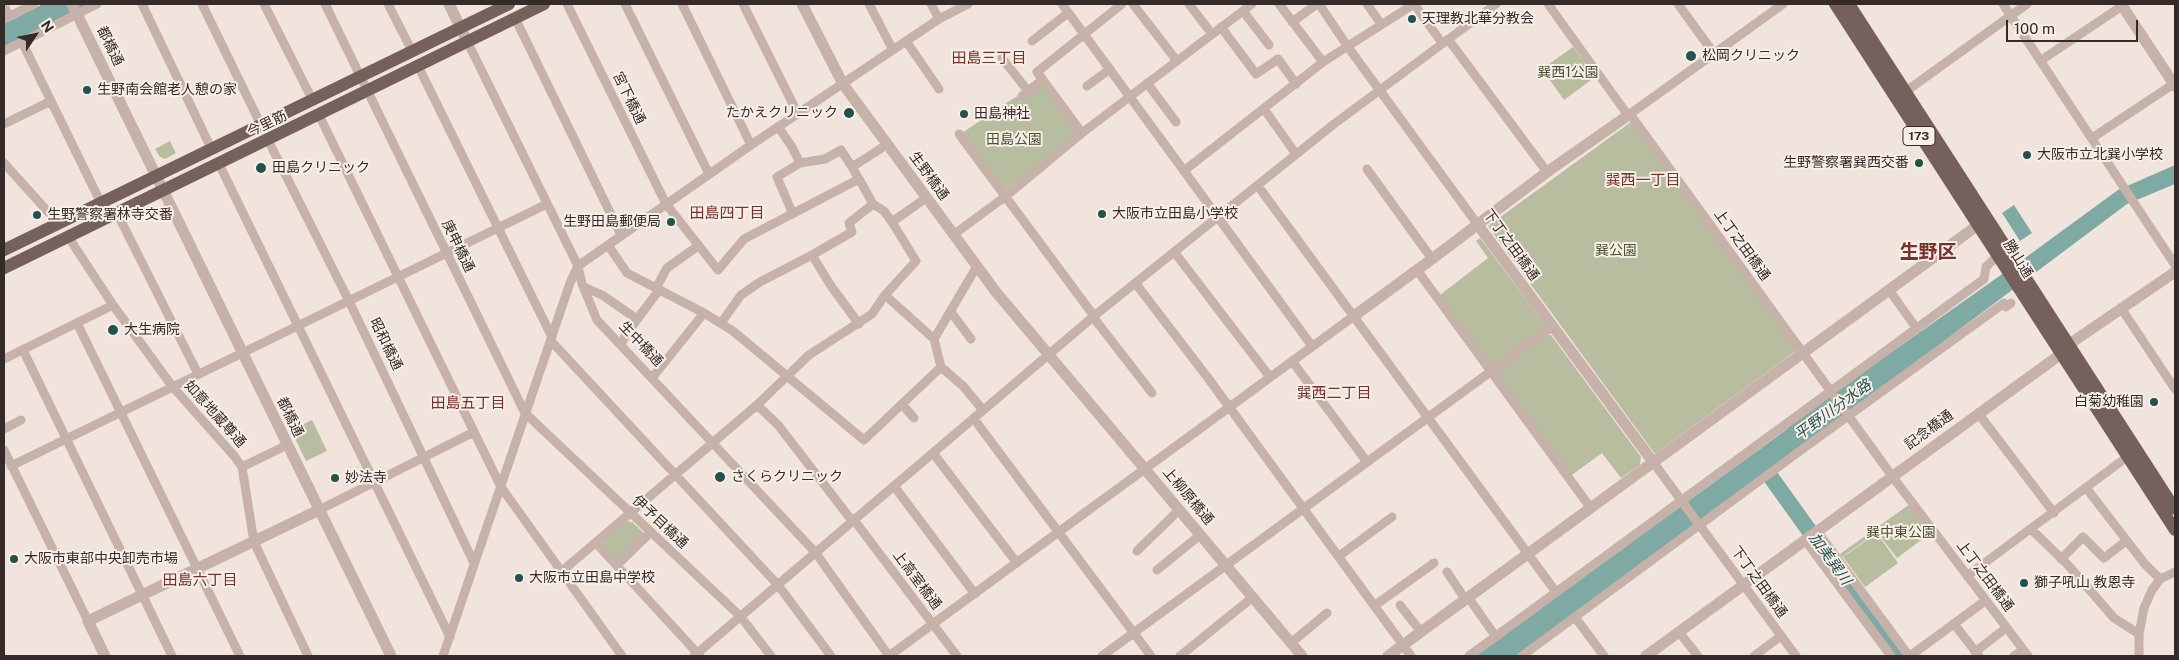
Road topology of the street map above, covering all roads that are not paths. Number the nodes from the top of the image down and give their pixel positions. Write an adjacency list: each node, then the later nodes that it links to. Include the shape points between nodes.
1 (34, 4): 42 (street)
2 (97, 4): 39 (street)
3 (142, 4): 96 (street)
4 (202, 4): 88 (street)
5 (264, 4): 80 (street)
6 (325, 4): 68 (street)
7 (388, 4): 60 (street)
8 (449, 4): 47 (street, 生中橋通)
9 (509, 4): 47 (main road, 今里筋)
10 (544, 4): 43 (main road, 今里筋)
11 (567, 4): 114 (street, 宮下橋通)
12 (625, 4): 105 (street)
13 (682, 4): 95 (street)
14 (743, 4): 83 (street)
15 (802, 4): 71 (street, 生野橋通)
16 (869, 4): 58 (street)
17 (931, 4): 44 (street)
18 (968, 4): 44 (street)
19 (1062, 4): 40 (street)
20 (1122, 4): 38 (street)
21 (1133, 4): 63 (street)
22 (1189, 4): 50 (street)
23 (1279, 4): 45 (street)
24 (1318, 4): 45 (street); 57 (street, 下丁之田橋通)
25 (1367, 4): 46 (street)
26 (1414, 4): 46 (street); 53 (street)
27 (1496, 4): 53 (street)
28 (1548, 4): 84 (street, 上丁之田橋通)
29 (1678, 4): 61 (street)
30 (1783, 4): 61 (street)
31 (1835, 4): 122 (main road, 勝山通 / 173)
32 (1849, 4): 78 (main road, 勝山通 / 173)
33 (2003, 4): 41 (street)
34 (2027, 4): 41 (street)
35 (4, 5): 42 (street)
36 (2121, 5): 64 (street); 73 (street)
37 (1246, 7): 48 (street); 56 (street)
38 (1109, 8): 49 (street)
39 (75, 10): 54 (street); 106 (street, 都橋通)
40 (1068, 13): 49 (street); 52 (street)
41 (2010, 15): 64 (street); 78 (street)
42 (6, 17)
43 (515, 18): 55 (main road, 今里筋); 125 (street)
44 (939, 19): 51 (street)
45 (1292, 22): 65 (street)
46 (1381, 24): 57 (street)
47 (460, 27): 55 (street, 生中橋通); 60 (main road, 今里筋)
48 (1221, 27): 50 (street); 72 (street, via 1256,74 1278,59)
49 (1084, 34): 67 (street); 69 (street, via 1037,72)
50 (1212, 34): 63 (street)
51 (906, 41): 58 (street); 75 (street)
52 (1032, 41)
53 (1445, 41): 76 (street); 104 (street)
54 (22, 42): 59 (street); 81 (street)
55 (467, 42): 66 (main road, 今里筋); 113 (street, 生中橋通)
56 (1269, 45)
57 (1348, 47): 65 (street); 76 (street, 下丁之田橋通)
58 (893, 50): 71 (street)
59 (4, 51)
60 (412, 51): 68 (main road, 今里筋)
61 (1715, 55): 84 (street)
62 (1002, 58): 69 (street, via 1025,93)
63 (1177, 61): 70 (street)
64 (2040, 61): 92 (street)
65 (1323, 62): 72 (street)
66 (418, 66): 77 (main road, 今里筋); 123 (street)
67 (1110, 69): 74 (street); 79 (street)
68 (360, 76): 77 (street, 庚申橋通); 80 (main road, 今里筋)
69 (1042, 80): 90 (street)
70 (1147, 83): 79 (street); 86 (street)
71 (843, 84): 83 (street); 94 (street, 生野橋通)
72 (1296, 84): 82 (street)
73 (2175, 84): 92 (street)
74 (1087, 86)
75 (939, 89)
76 (1378, 90): 97 (street); 121 (street, 下丁之田橋通)
77 (368, 91): 85 (main road, 今里筋); 130 (street, 庚申橋通)
78 (1905, 92): 135 (main road, 勝山通 / 173)
79 (1130, 96): 90 (street); 103 (street)
80 (312, 100): 88 (main road, 今里筋)
81 (51, 101): 87 (street); 112 (street)
82 (1264, 109): 97 (street); 103 (street)
83 (798, 114): 89 (street)
84 (1629, 114): 104 (street); 170 (street, 上丁之田橋通)
85 (319, 115): 93 (main road, 今里筋); 142 (street)
86 (1176, 122)
87 (4, 124)
88 (260, 124): 96 (main road, 今里筋)
89 (776, 128): 95 (street); 100 (street)
90 (1082, 133): 110 (street)
91 (959, 134): 110 (street)
92 (2092, 138): 136 (street)
93 (268, 140): 99 (main road, 今里筋); 148 (street, 昭和橋通)
94 (888, 144): 101 (street); 111 (street, 生野橋通)
95 (751, 145): 105 (street)
96 (211, 148): 106 (main road, 今里筋)
97 (1296, 154): 108 (street)
98 (4, 163): 120 (street)
99 (219, 164): 109 (main road, 今里筋); 160 (street)
100 (800, 164): 101 (street, via 825,159 841,150); 116 (street, via 777,177)
101 (852, 167): 107 (street)
102 (1367, 169): 134 (street)
103 (1185, 170): 118 (street)
104 (1547, 172): 121 (street)
105 (709, 174): 114 (street)
106 (155, 175): 109 (street, 都橋通); 112 (main road, 今里筋)
107 (858, 179): 115 (street); 116 (street)
108 (1258, 186): 118 (street); 154 (street)
109 (163, 192): 117 (main road, 今里筋); 171 (street, 都橋通)
110 (1006, 196): 124 (street); 155 (street)
111 (926, 198): 119 (street); 124 (street, 生野橋通)
112 (101, 202): 120 (main road, 今里筋)
113 (547, 204): 123 (street); 137 (street, 生中橋通)
114 (666, 204): 125 (street); 128 (street, 宮下橋通)
115 (873, 204): 119 (street); 132 (street, via 849,224 852,232)
116 (792, 212): 128 (street, 宮下橋通, via 744,238 718,270)
117 (118, 214): 126 (main road, 今里筋); 177 (street)
118 (1218, 217): 131 (street); 167 (street)
119 (892, 222): 147 (street, via 916,261)
120 (58, 223): 129 (main road, 今里筋)
121 (1478, 225): 134 (street); 161 (street, 下丁之田橋通)
122 (1978, 225): 133 (main road, 勝山通 / 173); 146 (street)
123 (497, 229): 130 (street); 163 (street)
124 (953, 235): 138 (street, 生野橋通)
125 (622, 236): 127 (street)
126 (69, 238): 139 (main road, 今里筋); 150 (street, 如意地蔵尊通)
127 (608, 245): 137 (street); 145 (street, via 627,273)
128 (698, 246): 145 (street, via 667,268)
129 (4, 250)
130 (447, 253): 142 (street); 190 (street, 庚申橋通)
131 (1175, 253): 143 (street); 178 (street)
132 (812, 255): 158 (street, via 741,295); 159 (street)
133 (1998, 255): 135 (main road, 勝山通 / 173); 162 (street, via 1986,268 1984,279)
134 (1432, 259): 140 (street)
135 (2010, 264): 168 (main road, 勝山通 / 173)
136 (2175, 265)
137 (578, 266): 144 (street, 生中橋通); 163 (street)
138 (977, 266): 152 (street); 172 (street, 生野橋通)
139 (4, 268)
140 (1417, 270): 154 (street); 176 (street)
141 (2175, 272): 151 (street, 記念橋通)
142 (398, 277): 148 (street); 198 (street)
143 (1136, 284): 155 (street); 187 (street)
144 (584, 287): 156 (street); 166 (street, 生中橋通, via 597,320)
145 (658, 289): 153 (street); 156 (street)
146 (1889, 290): 162 (street); 170 (street)
147 (885, 296): 159 (street, via 872,314); 164 (street)
148 (349, 301): 160 (street); 204 (street, 昭和橋通)
149 (2012, 303): 192 (street, via 2006,307 2004,304)
150 (113, 306): 157 (street); 181 (street, 如意地蔵尊通)
151 (2121, 308): 168 (street, 記念橋通); 182 (street)
152 (951, 312): 164 (street); 165 (street)
153 (704, 313): 158 (street); 179 (street)
154 (1354, 316): 167 (street); 193 (street)
155 (1093, 317): 172 (street); 184 (street)
156 (637, 319): 166 (street)
157 (77, 323): 169 (street); 189 (street)
158 (722, 324): 180 (street)
159 (859, 324): 180 (street, via 809,355)
160 (298, 326): 171 (street); 213 (street)
161 (1553, 326): 176 (street); 207 (street, 下丁之田橋通)
162 (1916, 329): 183 (street)
163 (551, 339): 190 (street); 211 (street)
164 (934, 339): 175 (street)
165 (970, 339)
166 (621, 344): 179 (street, 生中橋通)
167 (1312, 346): 174 (street)
168 (2064, 349): 191 (street, 記念橋通); 205 (main road, 勝山通 / 173); 218 (main road, 勝山通 / 173)
169 (23, 350): 173 (street); 199 (street)
170 (1803, 352): 183 (street, 上丁之田橋通); 207 (street)
171 (242, 353): 177 (street); 201 (street, 都橋通)
172 (1050, 355): 188 (street); 210 (street, 上柳原橋通)
173 (4, 359)
174 (1292, 361): 178 (street); 206 (street)
175 (941, 366): 186 (street); 188 (street)
176 (1491, 371): 193 (street); 220 (street)
177 (198, 374): 181 (street)
178 (1270, 377): 187 (street)
179 (652, 378): 200 (street, 生中橋通)
180 (788, 378): 185 (street); 186 (street, via 864,440)
181 (172, 386): 189 (street); 209 (street, 如意地蔵尊通)
182 (2175, 389)
183 (1832, 392): 192 (street, 上丁之田橋通); 217 (street)
184 (1152, 394)
185 (757, 404): 200 (street); 226 (street, 上高室橋通, via 778,425)
186 (902, 404): 194 (street)
187 (1229, 406): 210 (street); 219 (street)
188 (983, 410): 195 (street)
189 (120, 412): 199 (street); 247 (street)
190 (525, 413): 215 (street); 223 (street, 伊予目橋通)
191 (1978, 413): 212 (street, 記念橋通); 224 (street)
192 (1848, 415): 212 (street, 上丁之田橋通); 227 (street)
193 (1428, 417): 206 (street); 239 (street)
194 (914, 418)
195 (974, 419): 203 (street); 231 (street)
196 (22, 420): 197 (street)
197 (4, 429)
198 (474, 432): 204 (street); 215 (street)
199 (65, 438): 208 (street); 258 (street)
200 (712, 443): 211 (street); 238 (street, 生中橋通)
201 (287, 444): 209 (street); 221 (street, 都橋通)
202 (4, 450): 208 (street)
203 (933, 452): 214 (street); 243 (street)
204 (424, 456): 213 (street); 242 (street, 昭和橋通)
205 (2127, 457): 216 (street); 229 (main road, 勝山通 / 173)
206 (1367, 462): 219 (street)
207 (1653, 462): 217 (street, 下丁之田橋通); 220 (street)
208 (11, 466): 267 (street)
209 (242, 467): 235 (street, 如意地蔵尊通)
210 (1145, 468): 222 (street, 上柳原橋通); 231 (street)
211 (674, 475): 223 (street); 254 (street)
212 (1892, 476): 233 (street, 記念橋通); 252 (street, 上丁之田橋通)
213 (374, 481): 221 (street); 276 (street)
214 (894, 486): 226 (street); 257 (street)
215 (501, 487): 242 (street); 249 (street)
216 (2087, 489): 224 (street); 234 (street)
217 (1682, 502): 227 (street, 下丁之田橋通); 256 (street)
218 (2174, 504)
219 (1304, 508): 240 (street); 246 (street)
220 (1590, 508): 239 (street)
221 (319, 510): 235 (street); 287 (street, 都橋通)
222 (1180, 510): 232 (street, 上柳原橋通); 237 (street)
223 (630, 513): 230 (street, 伊予目橋通); 236 (street)
224 (2054, 513): 228 (street)
225 (1392, 517): 240 (street)
226 (853, 521): 238 (street); 269 (street, 上高室橋通)
227 (1698, 525): 255 (street, 下丁之田橋通); 266 (street)
228 (2032, 530): 241 (street); 252 (street)
229 (2175, 530)
230 (650, 532): 245 (street); 265 (street, 伊予目橋通)
231 (1060, 532): 243 (street); 273 (street)
232 (1200, 535): 246 (street, 上柳原橋通); 248 (street)
233 (1811, 536): 255 (street, 記念橋通); 307 (street); 308 (street)
234 (2126, 541): 241 (street, via 2104,558 2083,537); 253 (street)
235 (254, 542): 247 (street); 286 (street, 如意地蔵尊通)
236 (596, 543): 245 (street); 249 (street)
237 (1137, 551)
238 (815, 552): 254 (street); 292 (street, 生中橋通)
239 (1528, 552): 256 (street); 260 (street)
240 (1339, 556): 263 (street)
241 (2062, 559): 274 (street, via 2114,618)
242 (474, 563): 276 (street)
243 (1017, 563): 257 (street)
244 (1434, 563): 263 (street)
245 (617, 564): 282 (street)
246 (1226, 565): 259 (street, 上柳原橋通); 273 (street)
247 (198, 569): 258 (street); 285 (street)
248 (1157, 570)
249 (561, 572): 289 (street)
250 (1447, 572): 260 (street)
251 (2175, 572): 253 (street)
252 (1967, 576): 261 (street, 上丁之田橋通)
253 (2160, 579): 274 (street, via 2144,608)
254 (778, 584): 265 (street); 291 (street)
255 (1744, 585): 272 (street, 記念橋通); 275 (street, 下丁之田橋通)
256 (1556, 592): 277 (street)
257 (975, 594): 269 (street)
258 (142, 595): 267 (street); 284 (street)
259 (1253, 597): 278 (street, 上柳原橋通); 296 (street)
260 (1467, 598): 271 (street); 277 (street)
261 (1986, 601): 268 (street); 270 (street, 上丁之田橋通)
262 (1400, 605): 271 (street)
263 (1374, 606): 279 (street)
264 (1327, 613): 278 (street)
265 (742, 617): 282 (street); 290 (street, 伊予目橋通)
266 (1576, 617): 301 (street); 302 (street)
267 (88, 621): 283 (street)
268 (1954, 624): 281 (street); 308 (street)
269 (934, 625): 292 (street); 293 (street, 上高室橋通)
270 (2006, 628): 280 (street, 上丁之田橋通); 281 (street)
271 (1420, 632): 279 (street)
272 (1679, 632): 303 (street, 記念橋通); 304 (street)
273 (1134, 633): 294 (street); 295 (street)
274 (2139, 634): 310 (street)
275 (1781, 636): 305 (street); 306 (street, 下丁之田橋通)
276 (450, 637): 288 (street)
277 (1496, 637): 300 (street)
278 (1291, 643): 297 (street, 上柳原橋通)
279 (1403, 645): 298 (street); 299 (street)
280 (2026, 653): 309 (street)
281 (1977, 654)
282 (698, 655)
283 (105, 656)
284 (172, 656)
285 (240, 656)
286 (308, 656)
287 (391, 656)
288 (443, 656)
289 (622, 656)
290 (770, 656)
291 (831, 656)
292 (889, 656)
293 (957, 656)
294 (1102, 656)
295 (1151, 656)
296 (1180, 656)
297 (1302, 656)
298 (1388, 656)
299 (1411, 656)
300 (1469, 656)
301 (1522, 656)
302 (1604, 656)
303 (1646, 656)
304 (1698, 656)
305 (1754, 656)
306 (1796, 656)
307 (1891, 656)
308 (1910, 656)
309 (2014, 656)
310 (2139, 656)

